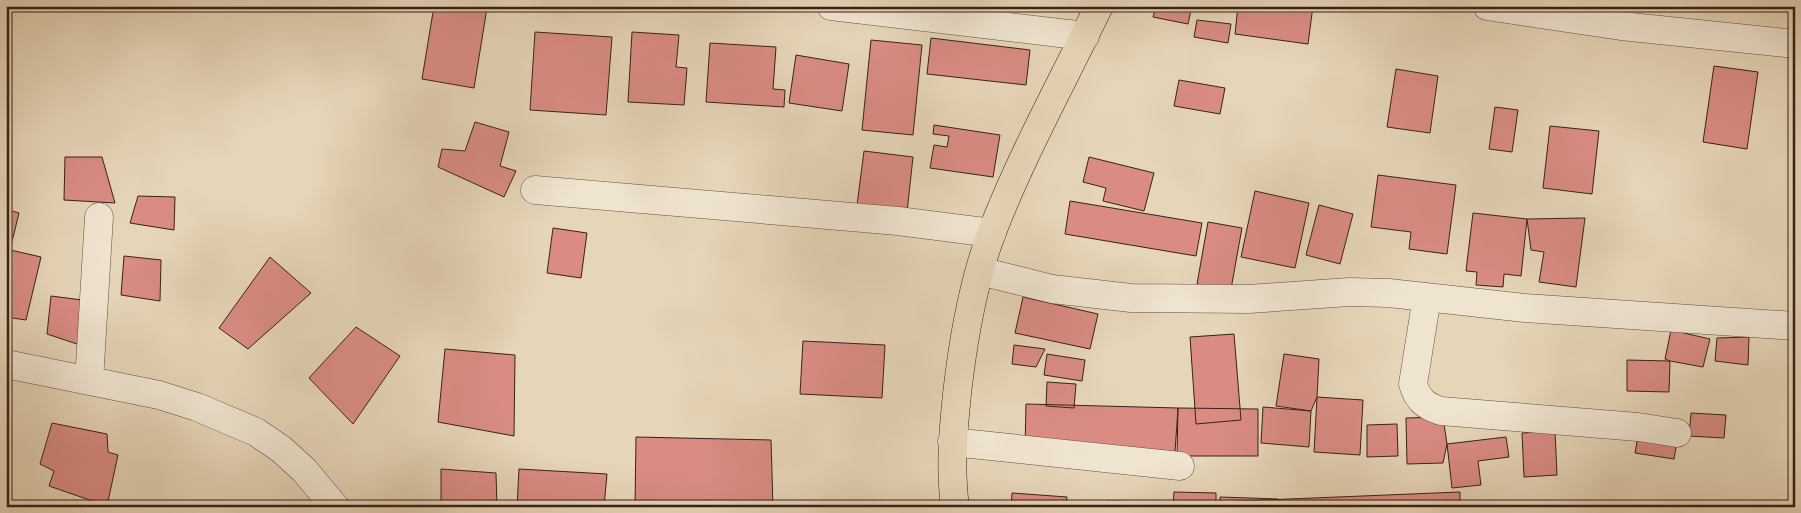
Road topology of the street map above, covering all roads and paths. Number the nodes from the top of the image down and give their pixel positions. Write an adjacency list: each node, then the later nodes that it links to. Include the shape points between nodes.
1 (831, 6): 4 (street)
2 (1099, 6): 4 (highway)
3 (1487, 6): 5 (street, via 1621,26)
4 (1085, 36): 8 (highway)
5 (1795, 44)
6 (535, 190): 8 (street, via 898,221)
7 (99, 217): 13 (street)
8 (992, 233): 9 (highway)
9 (980, 272): 10 (street, via 1052,288 1131,298 1248,298 1349,292); 15 (highway, via 962,350)
10 (1427, 297): 11 (street, via 1525,308); 14 (street, via 1414,384 1418,397 1429,407 1441,411)
11 (1795, 326)
12 (6, 364): 13 (street)
13 (89, 381): 17 (street, via 159,395 256,432 304,470)
14 (1677, 433)
15 (952, 442): 16 (street); 18 (highway)
16 (1180, 466)
17 (335, 507)
18 (955, 507)

